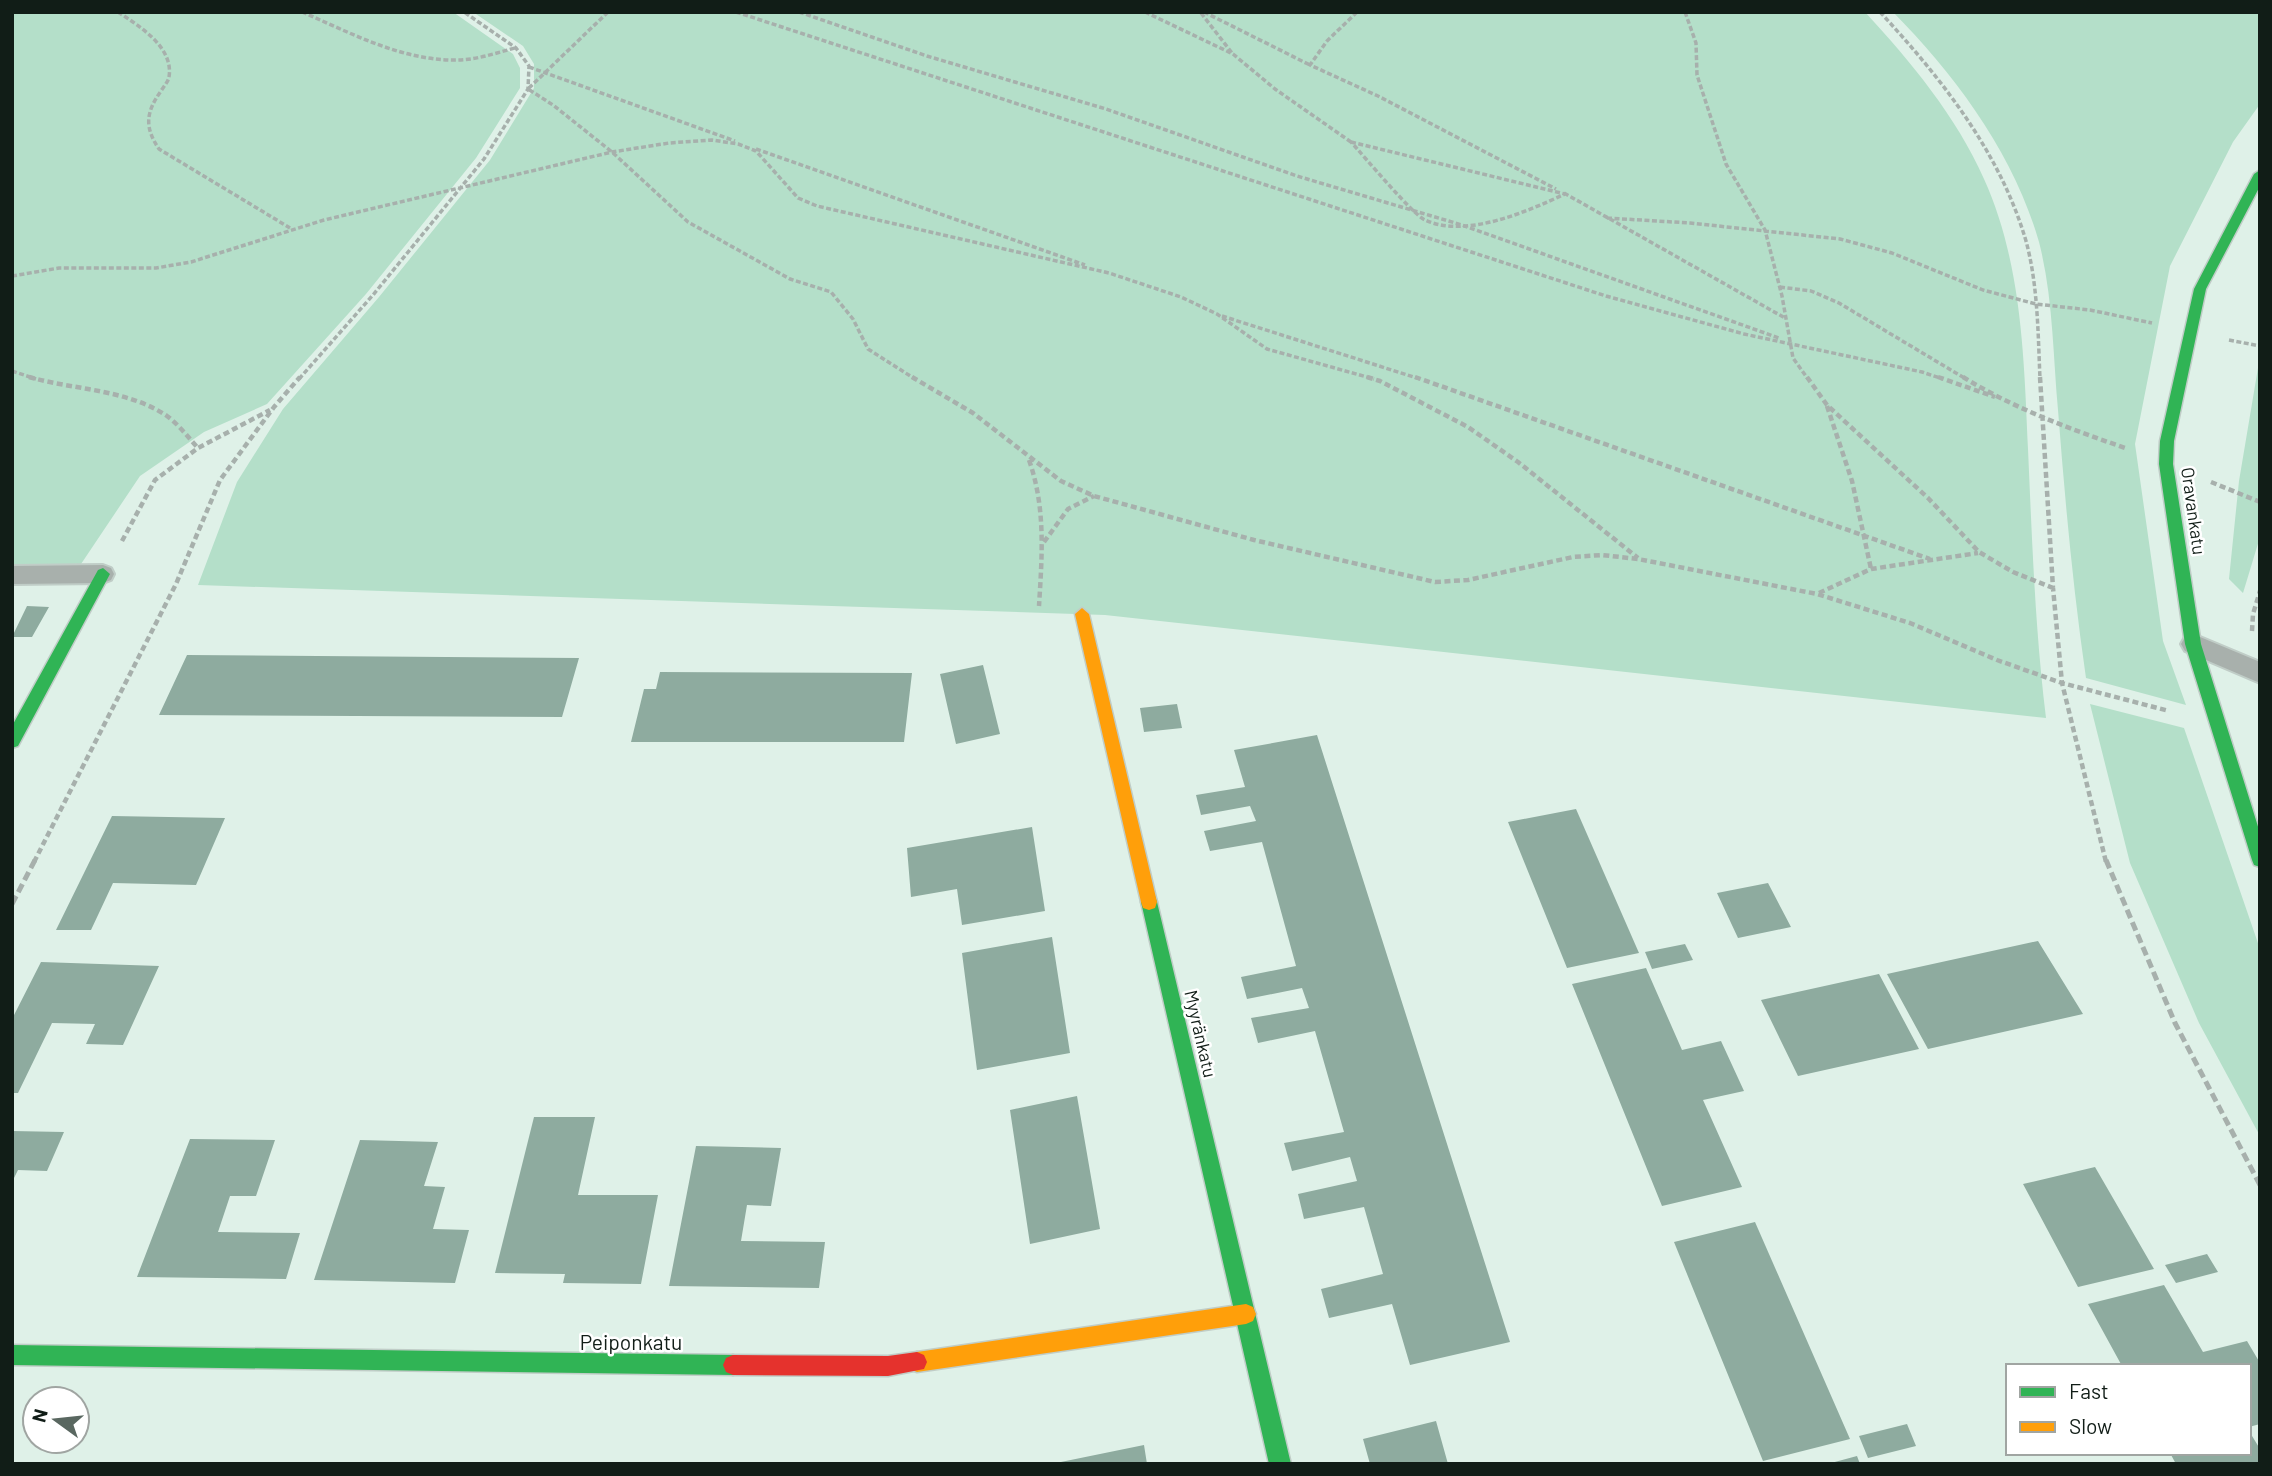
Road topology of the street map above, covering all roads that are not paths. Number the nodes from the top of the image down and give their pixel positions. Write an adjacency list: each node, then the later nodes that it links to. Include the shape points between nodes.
1 (2260, 174): 5 (street, Oravankatu, via 2200,289 2167,441 2166,464)
2 (103, 574): 3 (lane); 7 (street)
3 (12, 575)
4 (1082, 614): 9 (street, Myyränkatu)
5 (2193, 644): 6 (lane); 8 (street, Oravankatu)
6 (2260, 673)
7 (12, 741)
8 (2260, 860)
9 (1246, 1314): 10 (street, Peiponkatu, via 888,1366); 11 (street, Myyränkatu)
10 (12, 1355)
11 (1280, 1464)

